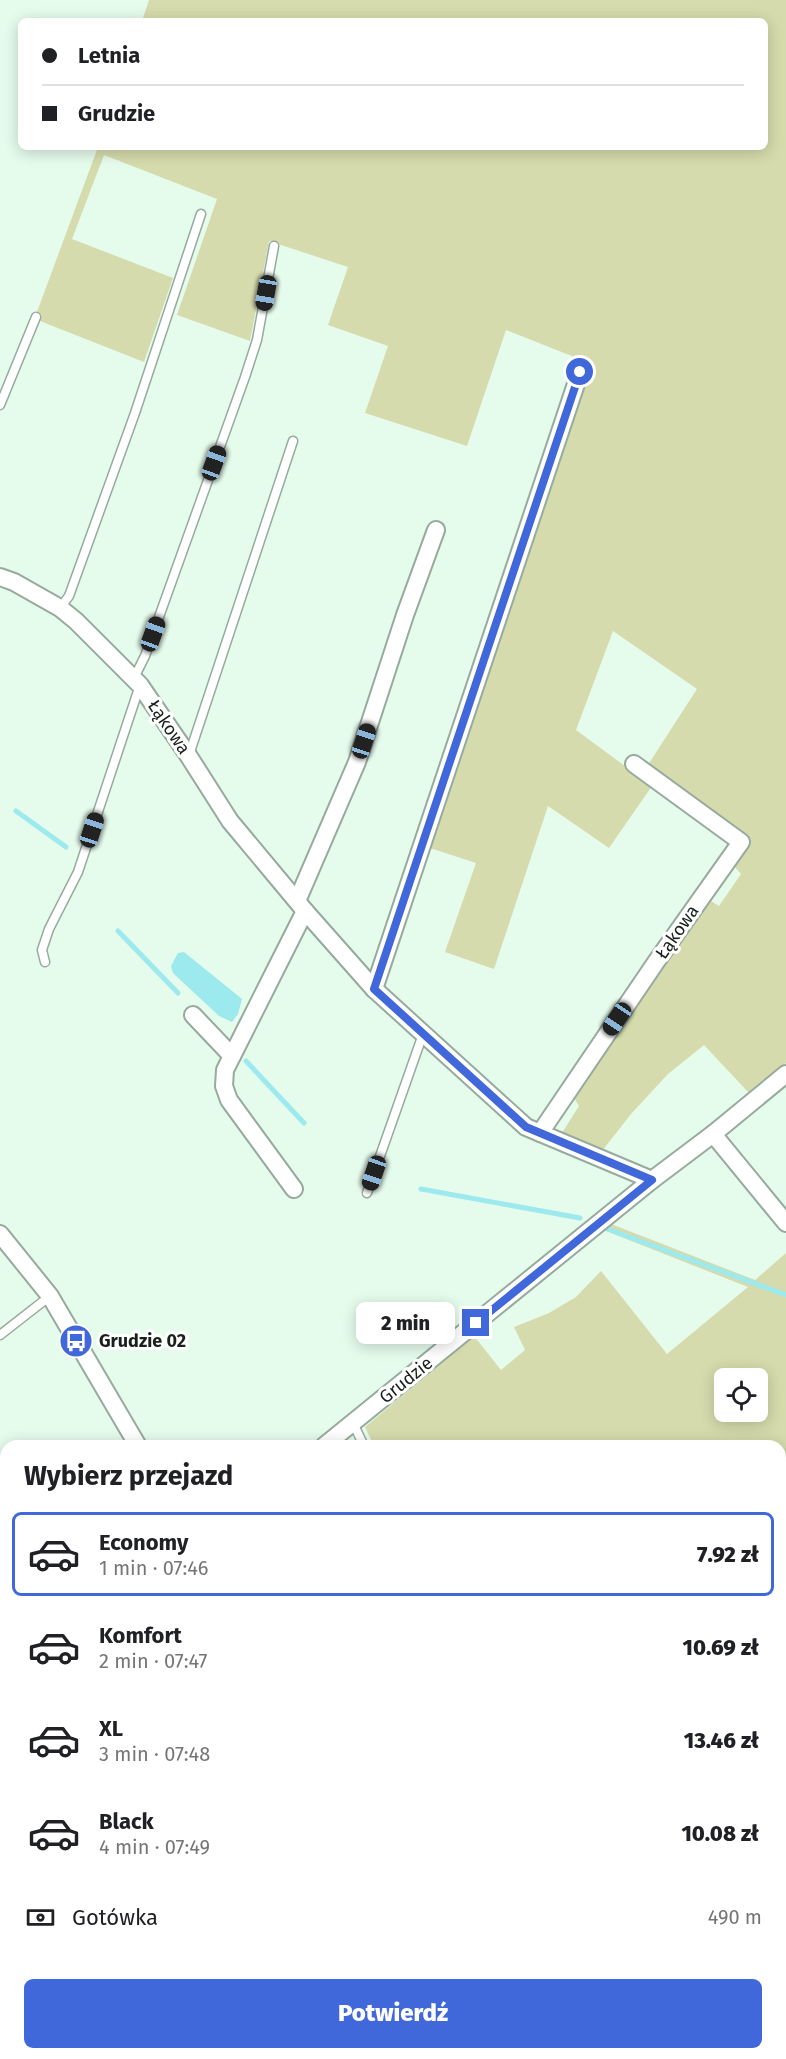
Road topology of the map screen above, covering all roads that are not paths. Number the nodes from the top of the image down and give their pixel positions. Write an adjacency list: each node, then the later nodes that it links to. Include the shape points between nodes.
1 (201, 214): 9 (lane, via 128,434 69,596)
2 (274, 246): 10 (lane, via 254,349)
3 (36, 316): 5 (lane)
4 (580, 372): 15 (street)
5 (0, 405)
6 (292, 441): 11 (lane)
7 (436, 530): 13 (street, via 357,762)
8 (0, 577): 9 (street, Łąkowa)
9 (60, 608): 10 (street, Łąkowa)
10 (137, 681): 11 (street, Łąkowa); 14 (lane, via 78,872 42,950)
11 (188, 755): 13 (street, Łąkowa, via 230,821)
12 (634, 764): 20 (street, Łąkowa, via 741,842)
13 (301, 906): 15 (street, Łąkowa); 18 (street)
14 (45, 962)
15 (374, 989): 17 (street, Łąkowa)
16 (193, 1015): 18 (street)
17 (423, 1034): 20 (street, Łąkowa, via 514,1117); 24 (lane)
18 (232, 1056): 23 (street, via 225,1070 224,1086 229,1100)
19 (786, 1074): 21 (street, Grudzie)
20 (540, 1133): 22 (street, Łąkowa)
21 (713, 1134): 22 (street, Grudzie); 25 (street)
22 (652, 1180): 29 (street, Grudzie)
23 (294, 1189)
24 (367, 1193)
25 (786, 1223)
26 (0, 1234): 27 (street)
27 (50, 1296): 28 (lane); 30 (street)
28 (0, 1335)
29 (353, 1423): 31 (street, Grudzie); 32 (lane)
30 (134, 1440)
31 (332, 1440)
32 (361, 1440)

